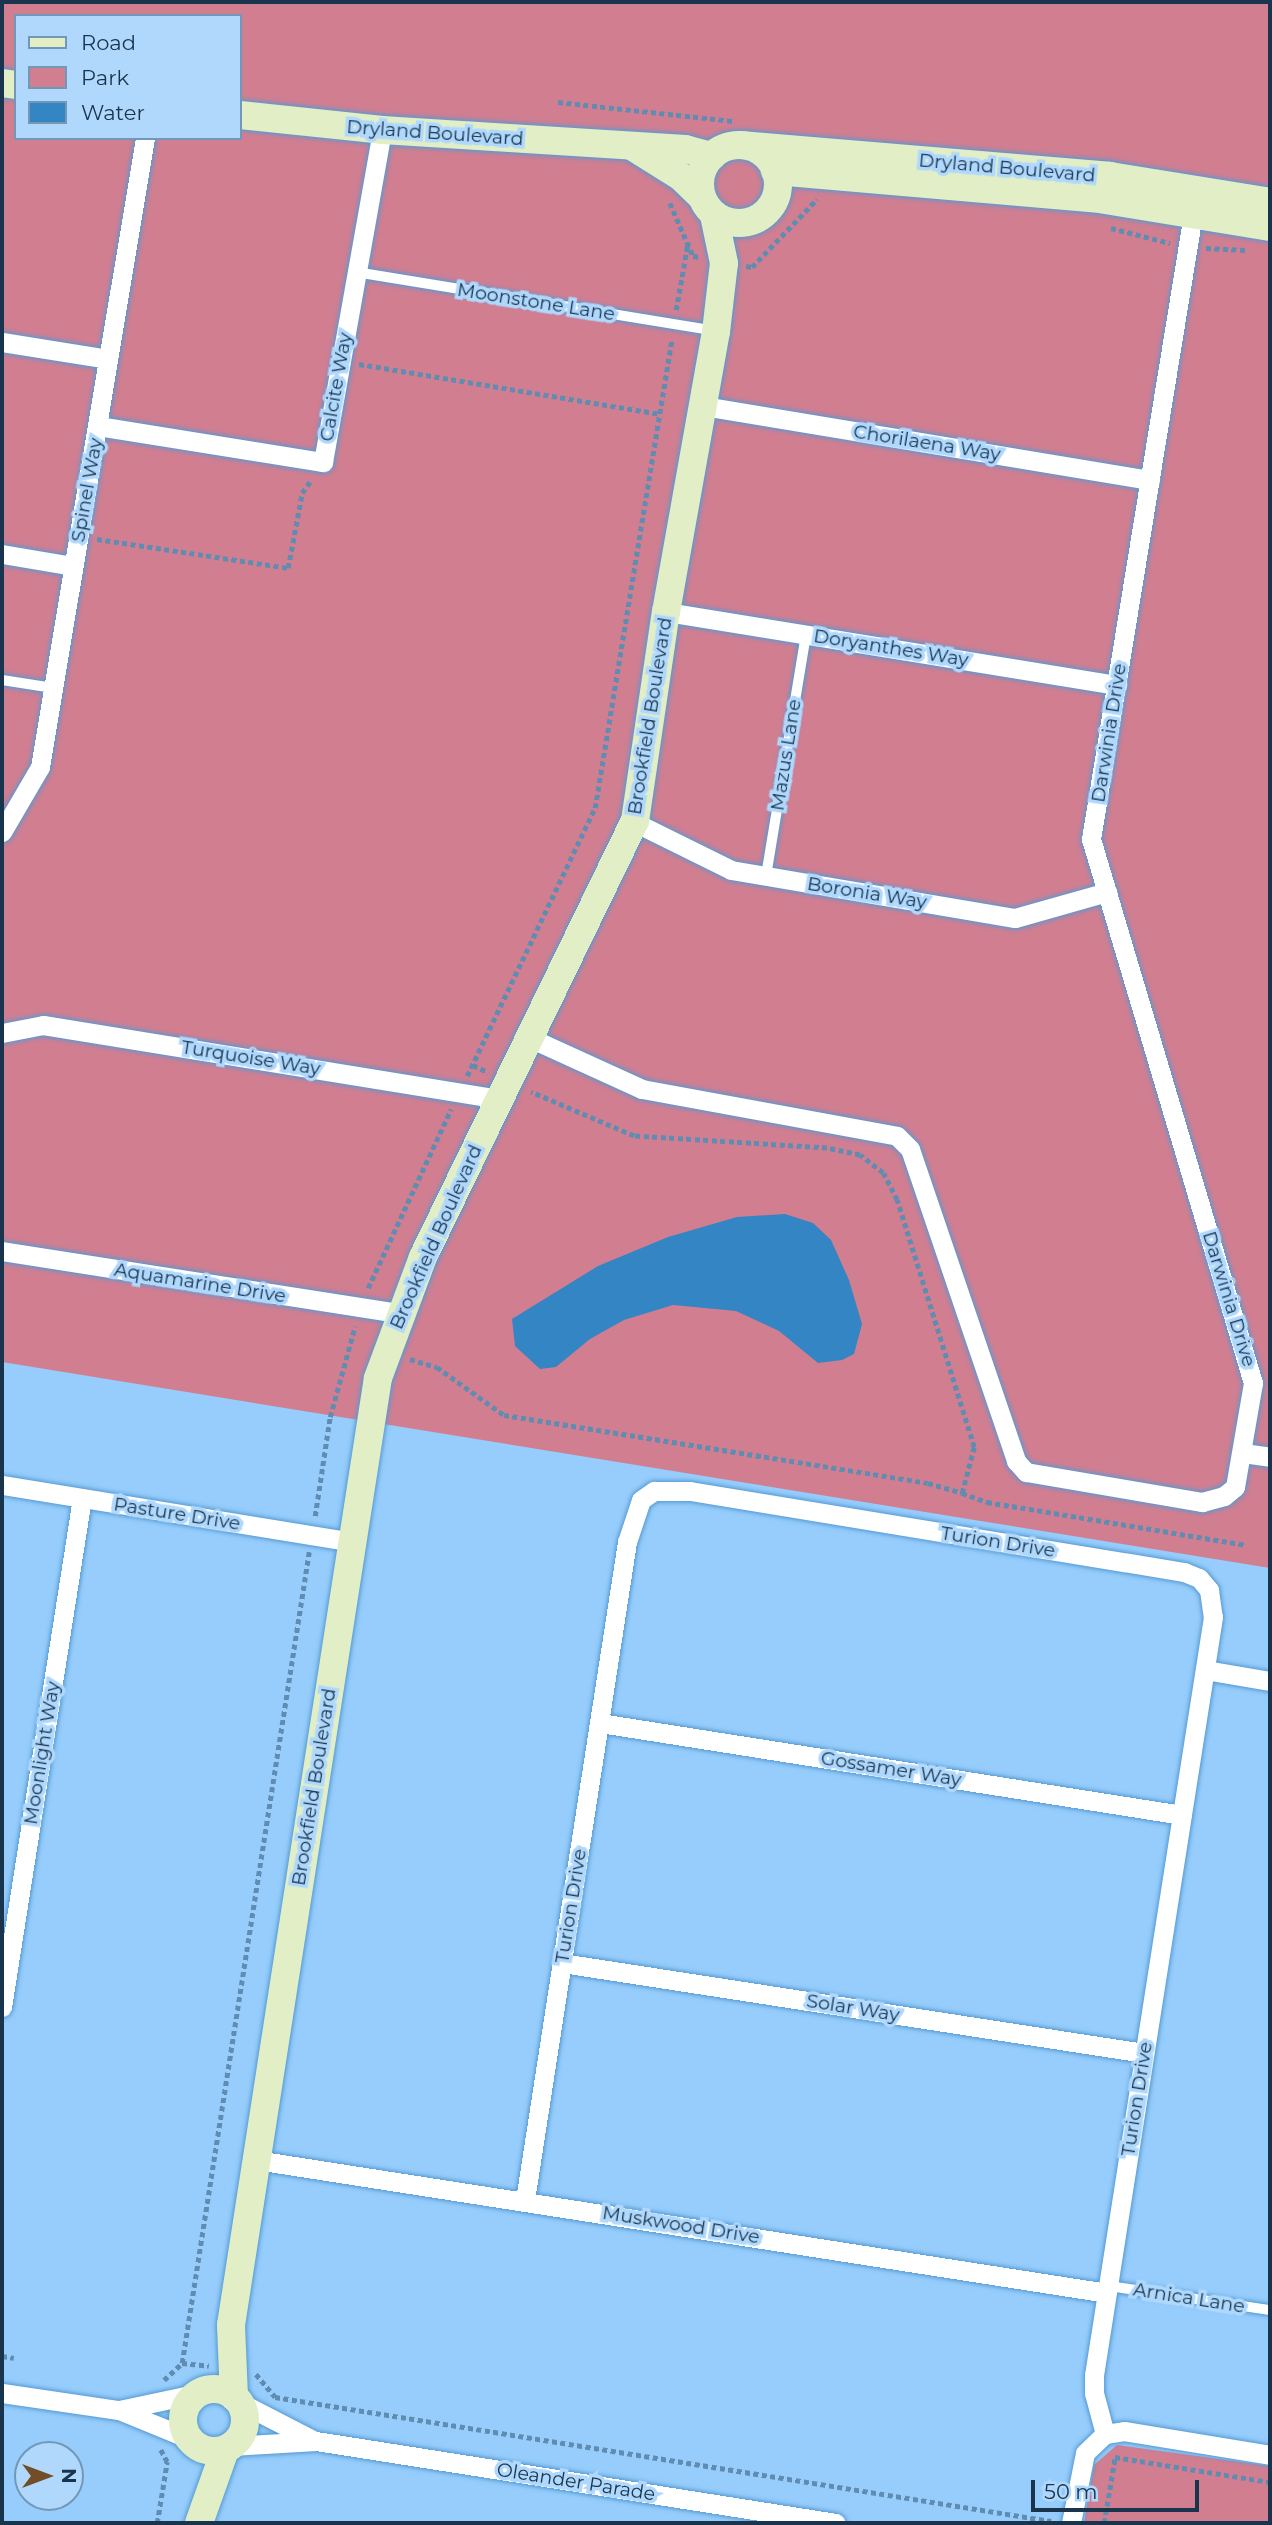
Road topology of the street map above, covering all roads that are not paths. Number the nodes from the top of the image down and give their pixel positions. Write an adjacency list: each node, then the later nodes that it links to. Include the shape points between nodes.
1 (242, 115): 2 (street, Dryland Boulevard)
2 (382, 130): 5 (street, Dryland Boulevard); 14 (street, Calcite Way)
3 (145, 140): 17 (street, Spinel Way)
4 (742, 145): 6 (street); 7 (street, via 763,153); 8 (street, Dryland Boulevard, via 1110,176)
5 (630, 146): 6 (street, Dryland Boulevard, via 685,149); 9 (street, Dryland Boulevard, via 681,177)
6 (712, 156): 9 (street, via 701,175)
7 (775, 171): 10 (street, Dryland Boulevard, via 1093,198); 11 (street, via 777,193)
8 (1270, 202)
9 (708, 206): 11 (street, via 735,223); 13 (street, Brookfield Boulevard)
10 (1193, 214): 12 (street, Dryland Boulevard); 20 (street, Darwinia Drive)
11 (757, 219): 13 (street, via 741,247)
12 (1270, 227)
13 (724, 263): 15 (street, Brookfield Boulevard)
14 (356, 272): 15 (lane, Moonstone Lane); 19 (street, Calcite Way, via 323,462)
15 (716, 332): 18 (street, Brookfield Boulevard)
16 (2, 342): 17 (street)
17 (108, 359): 19 (street, Spinel Way)
18 (703, 406): 20 (street, Chorilaena Way); 23 (street, Brookfield Boulevard)
19 (98, 426): 22 (street, Spinel Way)
20 (1150, 480): 26 (street, Darwinia Drive)
21 (2, 554): 22 (street)
22 (73, 566): 27 (street, Spinel Way)
23 (666, 612): 24 (street, Doryanthes Way); 28 (street, Brookfield Boulevard)
24 (806, 635): 26 (street, Doryanthes Way); 30 (lane, Mazus Lane)
25 (2, 680): 27 (lane)
26 (1117, 685): 31 (street, Darwinia Drive, via 1091,839)
27 (53, 688): 29 (street, Spinel Way, via 40,767)
28 (635, 822): 30 (street, Boronia Way, via 731,870); 33 (street, Brookfield Boulevard)
29 (2, 832)
30 (766, 876): 31 (street, Boronia Way, via 1015,918)
31 (1107, 892): 37 (street, Darwinia Drive, via 1254,1383)
32 (2, 1033): 34 (street, Turquoise Way, via 44,1025 459,1092)
33 (530, 1038): 34 (street, Brookfield Boulevard); 37 (street, Darwinia Drive, via 642,1089 897,1136 910,1149 1016,1461 1026,1472 1202,1502 1224,1496 1235,1487)
34 (504, 1090): 36 (street, Brookfield Boulevard)
35 (2, 1251): 36 (street, Aquamarine Drive)
36 (398, 1313): 41 (street, Brookfield Boulevard, via 378,1378)
37 (1243, 1453): 38 (street)
38 (1270, 1457)
39 (2, 1485): 40 (street, Pasture Drive)
40 (82, 1498): 41 (street, Pasture Drive); 47 (street, Moonlight Way)
41 (352, 1542): 49 (street, Brookfield Boulevard)
42 (1205, 1670): 43 (street); 44 (street, Turion Drive, via 1212,1603 1199,1578 1184,1572 668,1489 653,1491 633,1514); 45 (street, Turion Drive)
43 (1270, 1681)
44 (600, 1724): 45 (street, Gossamer Way); 46 (street, Turion Drive)
45 (1182, 1815): 48 (street, Turion Drive)
46 (562, 1963): 48 (street, Solar Way); 50 (street, Turion Drive)
47 (2, 2007)
48 (1144, 2053): 51 (street, Turion Drive)
49 (256, 2160): 50 (street, Muskwood Drive); 54 (street, Brookfield Boulevard)
50 (525, 2200): 51 (street, Muskwood Drive)
51 (1108, 2289): 52 (lane, Arnica Lane); 56 (street, Turion Drive, via 1094,2393)
52 (1270, 2311)
53 (2, 2393): 55 (street)
54 (220, 2395): 55 (street); 57 (street, Oleander Parade); 58 (street, Brookfield Boulevard, via 183,2415); 59 (street, via 244,2426)
55 (119, 2410): 58 (street)
56 (1105, 2434): 60 (street, via 1124,2431); 63 (street, via 1085,2454)
57 (316, 2441): 59 (street, Oleander Parade); 62 (street, Oleander Parade)
58 (192, 2442): 59 (street); 61 (street)
59 (228, 2448): 61 (street)
60 (1270, 2455)
61 (200, 2519)
62 (836, 2523)
63 (1071, 2523)

